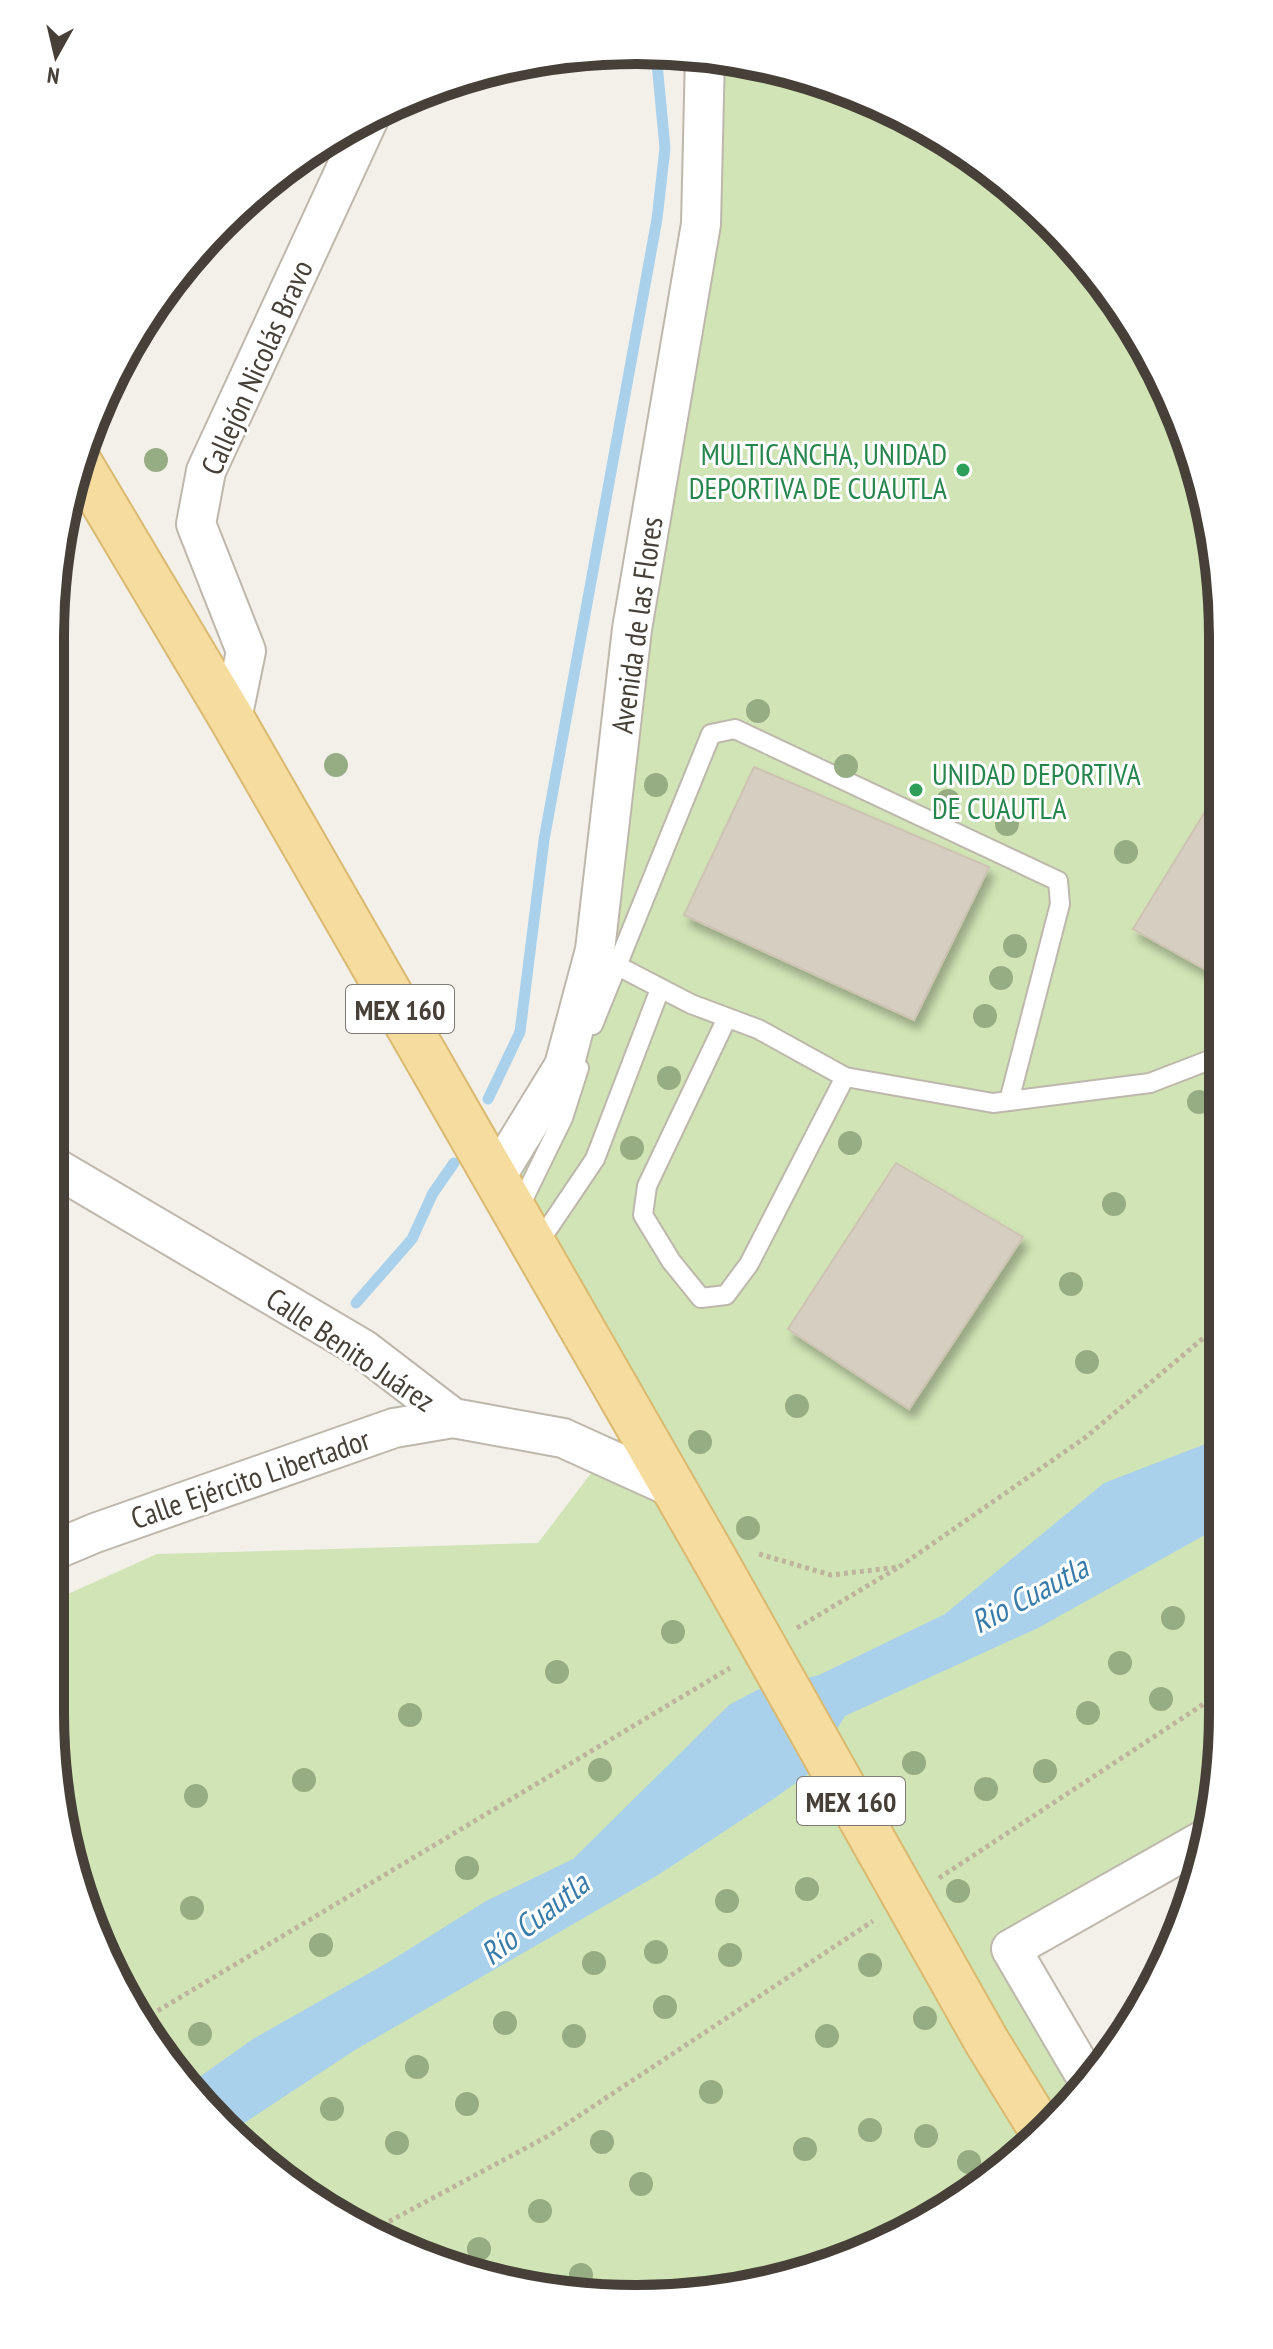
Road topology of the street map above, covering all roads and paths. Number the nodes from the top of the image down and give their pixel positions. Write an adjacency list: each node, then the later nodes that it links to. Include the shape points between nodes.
1 (705, 68): 12 (street, Avenida de las Flores, via 701,224 632,629 595,950)
2 (361, 135): 4 (street, Callejón Nicolás Bravo, via 206,471 196,524 246,651)
3 (87, 476): 4 (main road, MEX 160)
4 (232, 719): 12 (main road, MEX 160)
5 (616, 965): 6 (lane); 10 (lane, via 711,734 735,729 1058,881 1060,904); 12 (lane, via 563,1118)
6 (660, 989): 7 (lane); 12 (lane, via 595,1159)
7 (727, 1018): 9 (lane, via 758,1029); 9 (lane, via 647,1186 643,1215 701,1298 726,1295 749,1264)
8 (1209, 1060): 10 (lane, via 1150,1083)
9 (845, 1077): 10 (lane, via 993,1103)
10 (1009, 1101)
11 (64, 1173): 14 (street, Calle Benito Juárez, via 363,1349)
12 (517, 1211): 15 (main road, MEX 160)
13 (1209, 1333): 17 (path, via 1086,1437)
14 (453, 1418): 15 (street, Calle Benito Juárez, via 563,1438); 16 (street, Calle Ejército Libertador, via 394,1428)
15 (693, 1523): 17 (path, via 758,1553 831,1575); 26 (main road, MEX 160, bridge)
16 (64, 1546)
17 (899, 1567): 18 (path)
18 (789, 1632)
19 (734, 1665): 24 (path)
20 (1209, 1701): 22 (path)
21 (1193, 1846): 25 (street, via 1011,1949)
22 (934, 1881)
23 (881, 1916): 27 (path, via 550,2135)
24 (151, 2015)
25 (1083, 2071)
26 (1036, 2122)
27 (382, 2225)

